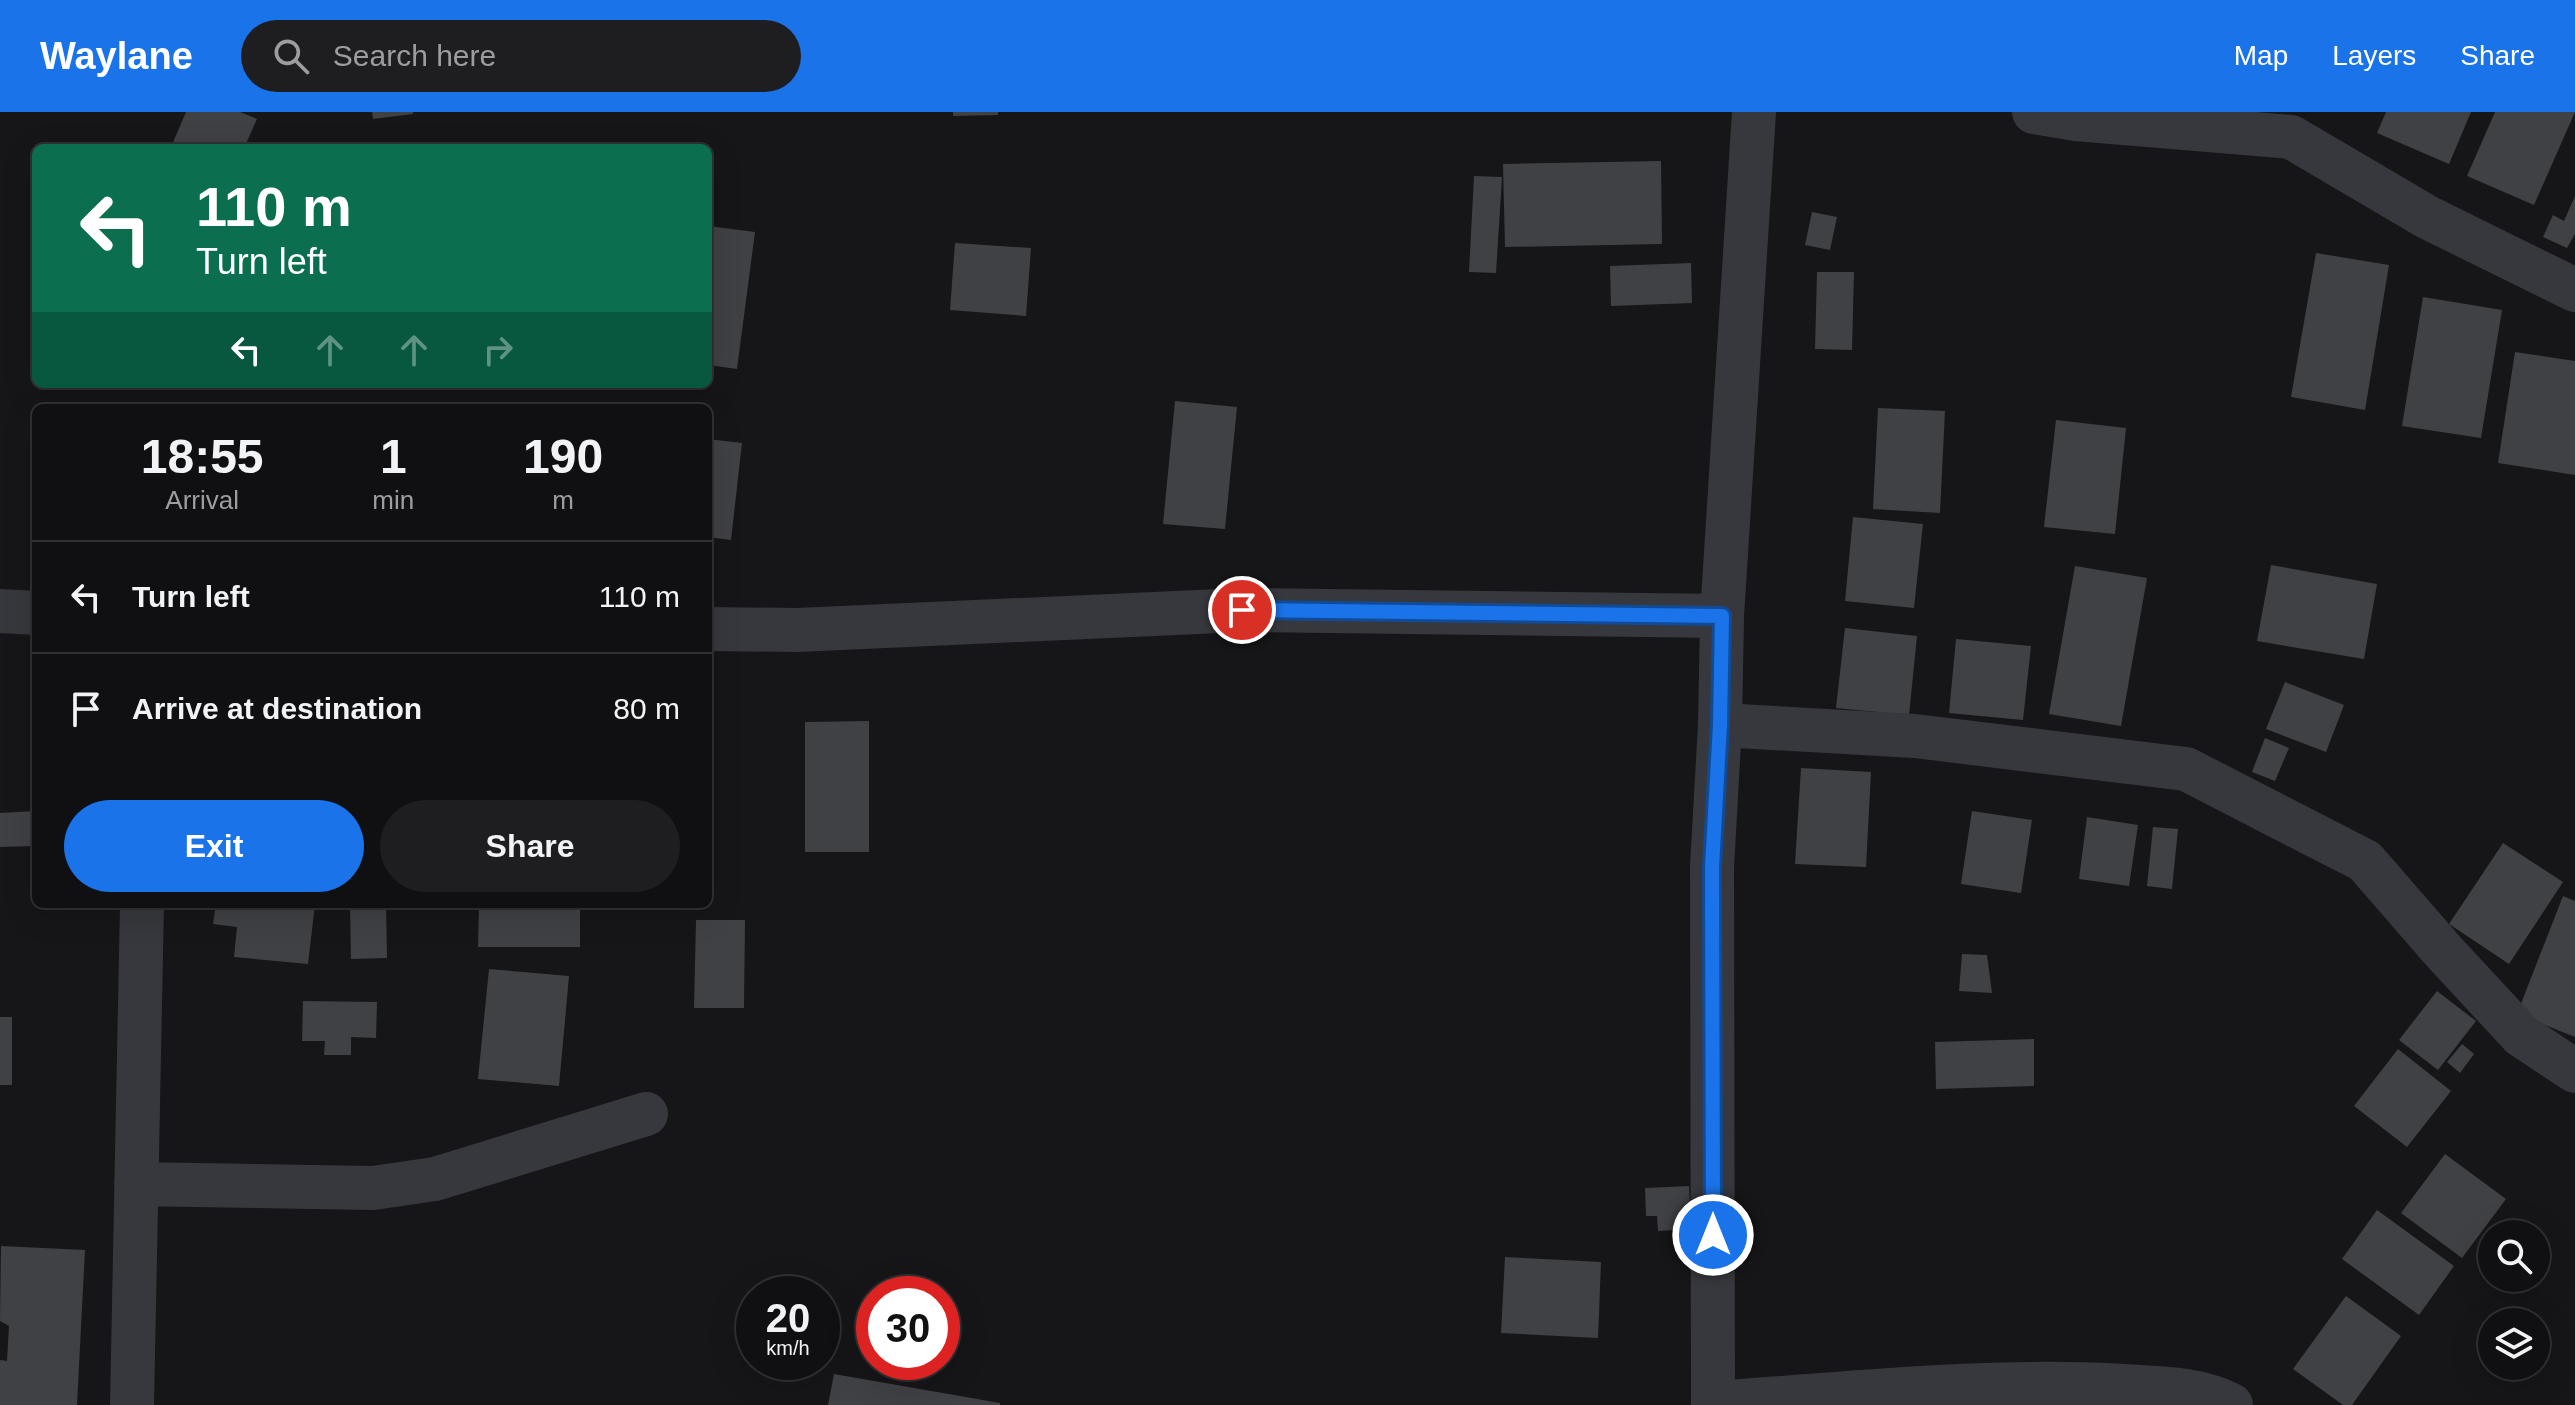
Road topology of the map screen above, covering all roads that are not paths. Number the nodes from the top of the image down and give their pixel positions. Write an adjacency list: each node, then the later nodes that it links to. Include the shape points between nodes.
1 (1754, 112): 7 (street)
2 (2034, 112): 3 (street, via 2076,119)
3 (2298, 125): 4 (street, via 2427,217)
4 (2575, 290)
5 (0, 611): 6 (street)
6 (32, 613)
7 (1722, 616): 8 (street, via 1242,610 797,630); 9 (street)
8 (712, 629)
9 (1720, 725): 11 (street, via 1915,736 2186,769 2365,861 2522,1036); 14 (street, via 1712,867)
10 (142, 908): 13 (street)
11 (2575, 1071)
12 (646, 1114): 13 (street, via 435,1179 373,1188)
13 (136, 1184): 15 (street)
14 (1713, 1404): 16 (street, via 2052,1382 2166,1388)
15 (132, 1405)
16 (2231, 1405)

